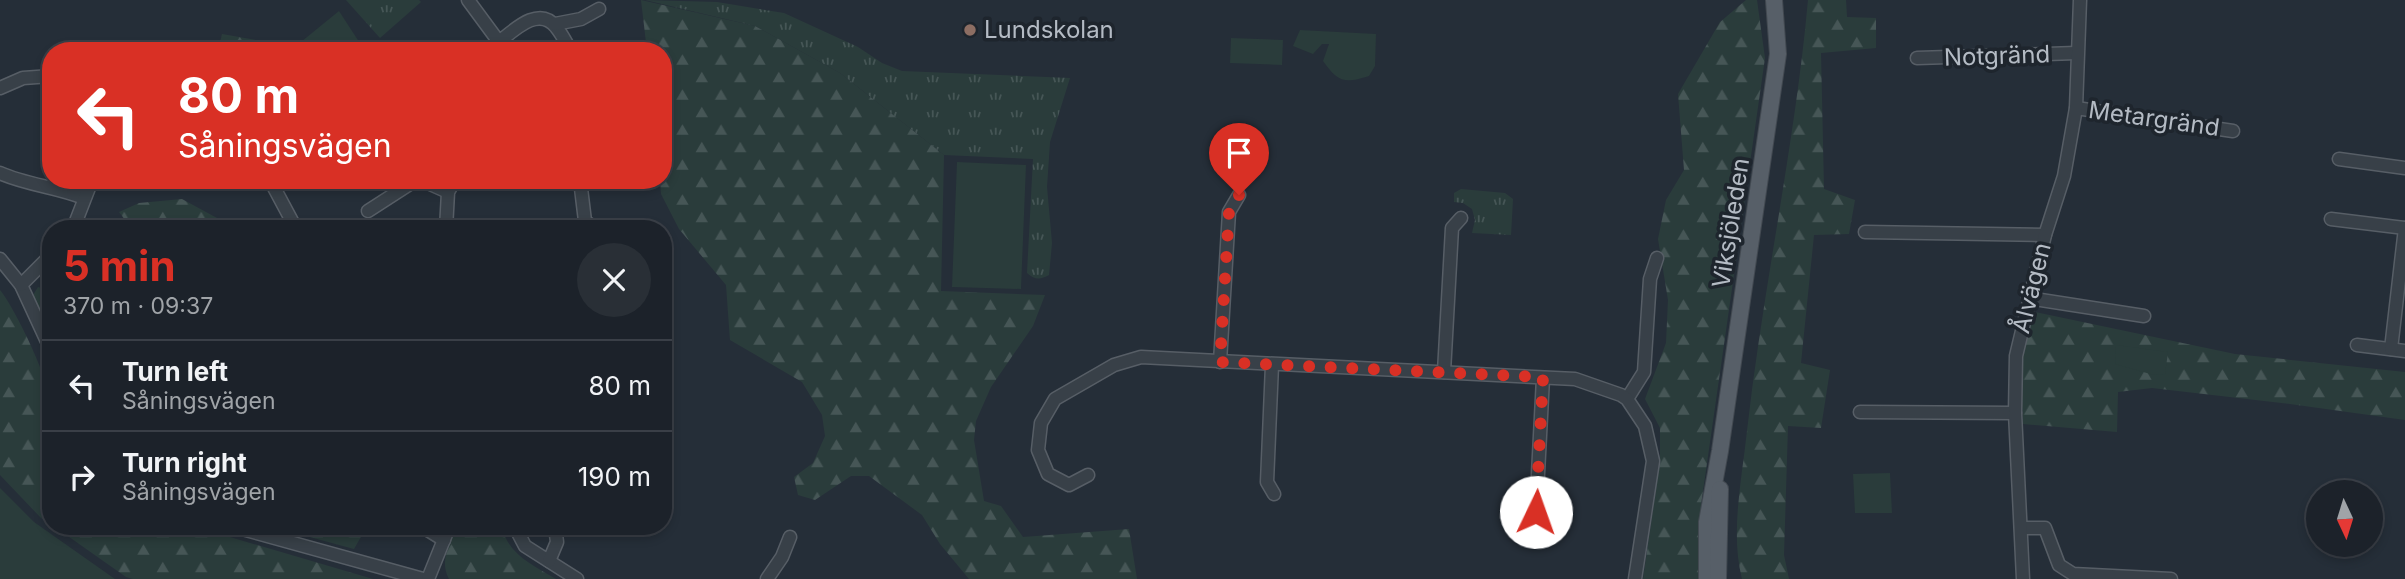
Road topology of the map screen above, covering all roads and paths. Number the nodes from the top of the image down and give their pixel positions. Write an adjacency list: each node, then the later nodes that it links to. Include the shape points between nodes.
1 (468, 0): 6 (street)
2 (1774, 0): 54 (main road, Viksjöleden, via 1778,54)
3 (2080, 0): 9 (street, Ålvägen)
4 (598, 9): 5 (street, via 581,19)
5 (555, 24): 7 (street, via 540,18 527,20); 8 (street)
6 (496, 42)
7 (503, 42)
8 (566, 42)
9 (2076, 53): 10 (street, Notgränd); 13 (street, Ålvägen)
10 (1917, 58)
11 (42, 77): 12 (street, via 23,78)
12 (0, 88)
13 (2076, 108): 14 (street, Metargränd); 36 (street, Ålvägen, via 2064,176)
14 (2234, 131)
15 (2339, 159): 16 (street)
16 (2405, 168)
17 (0, 173): 18 (street)
18 (42, 185)
19 (62, 189): 26 (street)
20 (88, 189): 26 (street)
21 (275, 189): 31 (street)
22 (402, 189): 27 (street)
23 (451, 189): 32 (street)
24 (581, 189): 33 (street)
25 (1239, 195): 47 (street, via 1229,212)
26 (84, 198): 30 (street)
27 (368, 211)
28 (1461, 218): 49 (street, via 1452,229)
29 (2331, 219): 34 (street)
30 (76, 220)
31 (291, 220)
32 (447, 220)
33 (584, 220)
34 (2405, 228): 45 (street)
35 (1865, 232): 36 (street)
36 (2045, 235): 41 (street, Ålvägen)
37 (1657, 258): 51 (street, via 1650,279 1644,372)
38 (0, 259): 40 (street)
39 (42, 264): 40 (street)
40 (21, 285): 43 (street)
41 (2028, 298): 42 (street); 53 (street, Ålvägen, via 2015,356)
42 (2144, 316)
43 (42, 330)
44 (2357, 345): 45 (street)
45 (2391, 349): 46 (street)
46 (2405, 351)
47 (1220, 362): 48 (street); 55 (street, via 1141,358 1114,365 1055,399 1041,423 1038,450 1048,474 1069,485)
48 (1272, 365): 49 (street); 56 (street, via 1267,482)
49 (1444, 372): 50 (street)
50 (1543, 377): 51 (street, via 1575,379); 57 (street, via 1536,512)
51 (1627, 399): 70 (street, via 1645,426 1653,461)
52 (1860, 412): 53 (street)
53 (2015, 413): 58 (street, Ålvägen)
54 (1720, 451): 71 (main road, Viksjöleden, via 1707,522); 72 (main road, Viksjöleden)
55 (1088, 475)
56 (1274, 494)
57 (1525, 519)
58 (2022, 528): 73 (street, Ålvägen); 74 (street, via 2045,528 2059,565 2073,574)
59 (264, 535): 67 (street)
60 (436, 535): 65 (street)
61 (446, 535): 65 (street)
62 (519, 535): 66 (street, via 525,546)
63 (556, 535): 66 (street)
64 (790, 537): 69 (street)
65 (444, 540): 67 (street)
66 (549, 561): 68 (street)
67 (426, 579)
68 (577, 579)
69 (766, 579)
70 (1635, 579)
71 (1707, 579)
72 (1718, 579)
73 (2023, 579)
74 (2171, 579)

